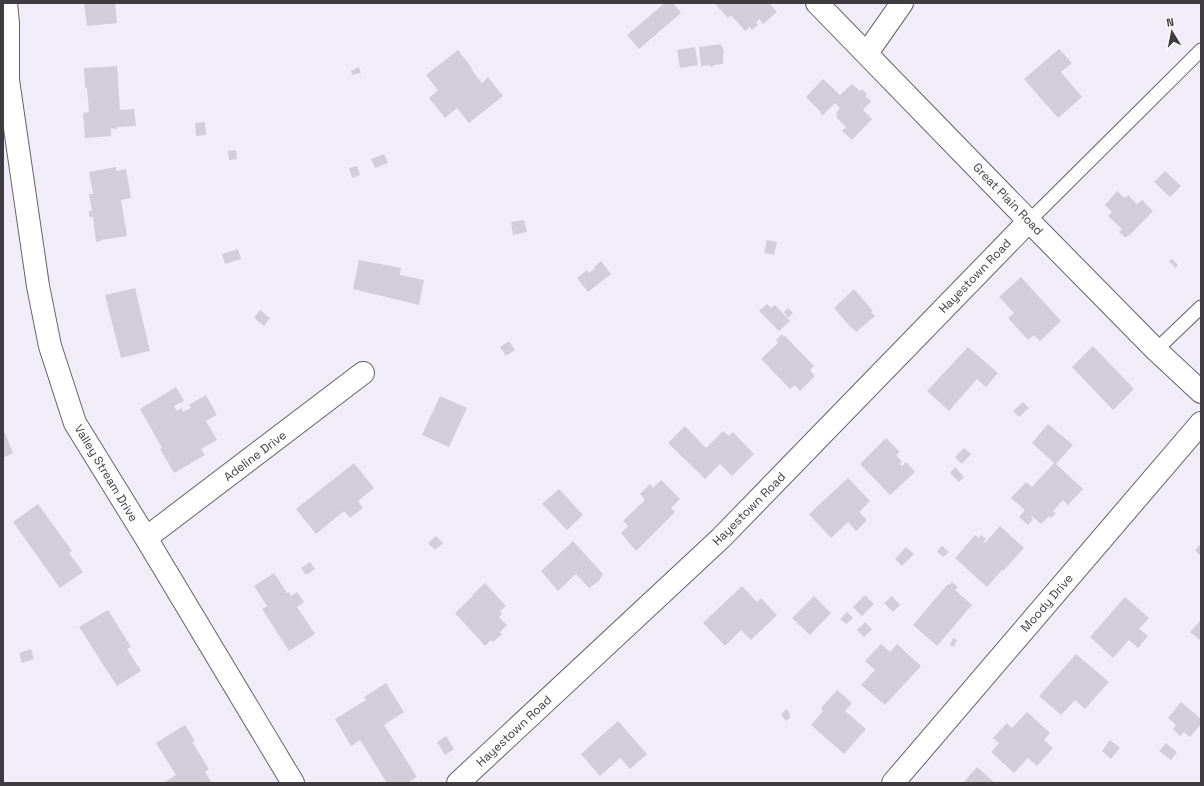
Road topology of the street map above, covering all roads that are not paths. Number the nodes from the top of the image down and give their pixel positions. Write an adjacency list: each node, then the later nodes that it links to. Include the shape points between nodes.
1 (6, 3): 6 (street, Valley Stream Drive)
2 (817, 3): 5 (street, Great Plain Road)
3 (902, 3): 5 (street)
4 (1201, 50): 7 (lane)
5 (867, 53): 7 (street, Great Plain Road)
6 (6, 80): 13 (street, Valley Stream Drive, via 38,286 50,346 75,423)
7 (1029, 221): 9 (street, Great Plain Road); 15 (street, Hayestown Road, via 721,538)
8 (1201, 307): 9 (lane)
9 (1156, 350): 11 (street, Great Plain Road)
10 (363, 373): 13 (street, Adeline Drive)
11 (1201, 392)
12 (1201, 423): 16 (street, Moody Drive)
13 (146, 538): 14 (street, Valley Stream Drive)
14 (292, 783)
15 (458, 783)
16 (893, 783)

